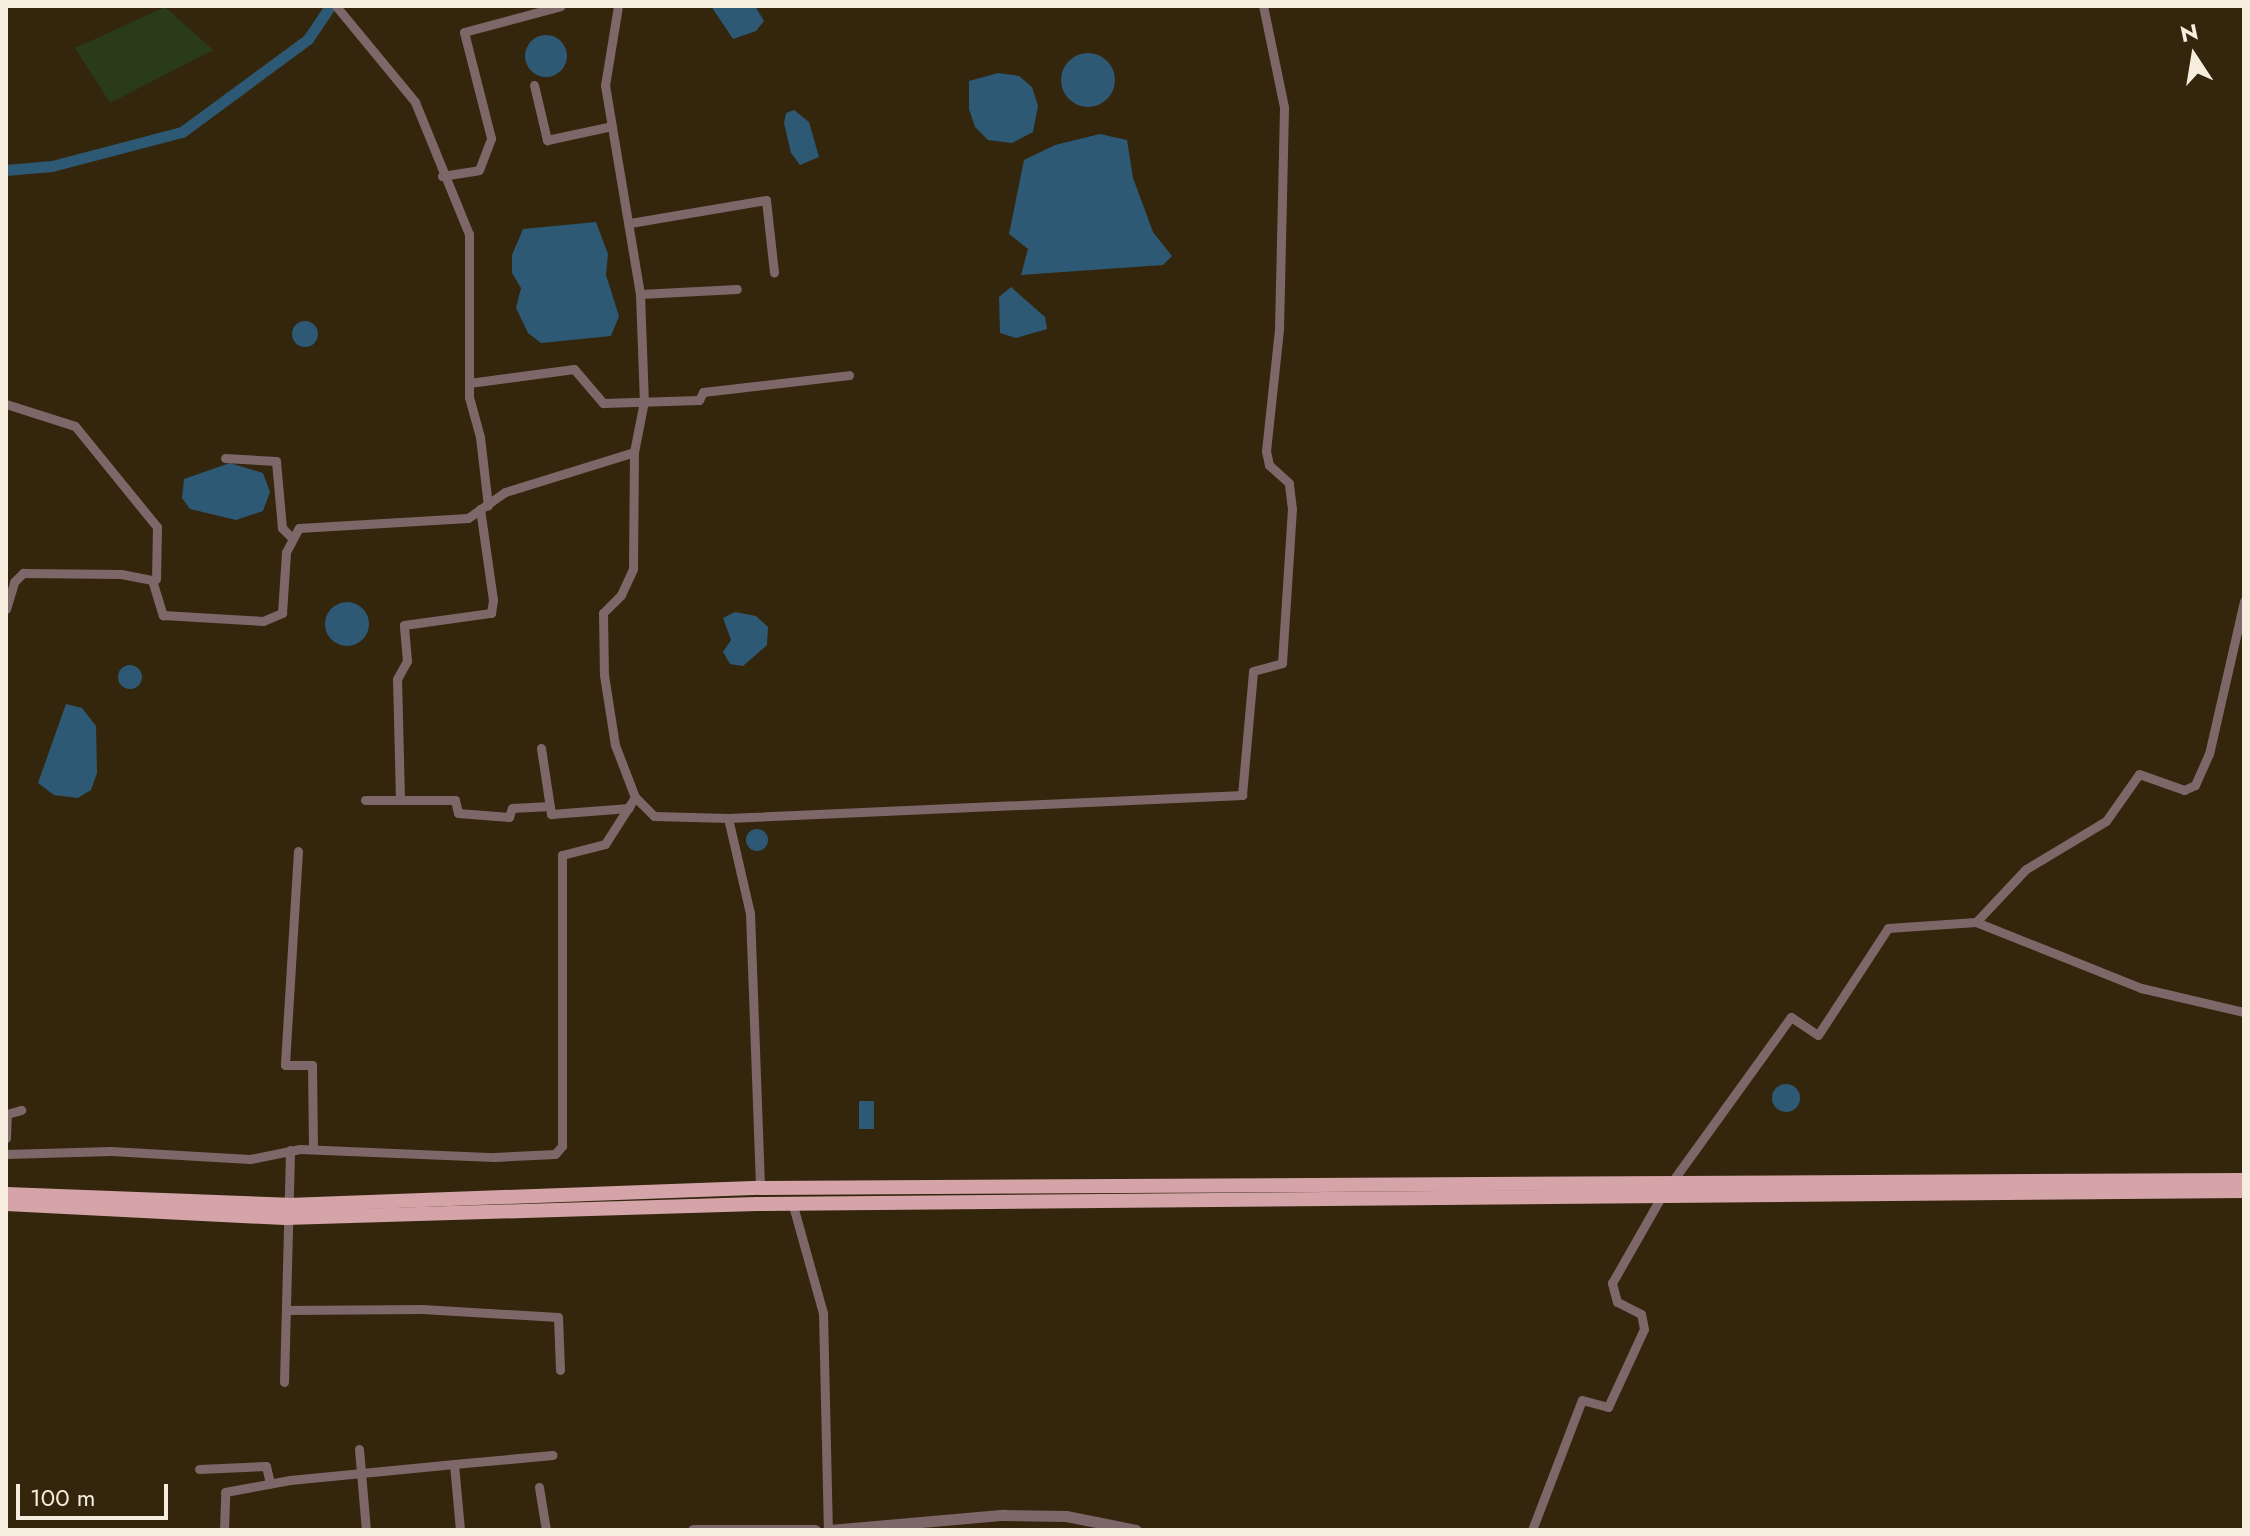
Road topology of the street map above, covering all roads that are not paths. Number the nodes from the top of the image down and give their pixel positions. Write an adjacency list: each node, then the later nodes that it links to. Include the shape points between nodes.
1 (561, 6): 7 (street, via 464,32 491,138 479,170)
2 (1263, 6): 29 (street, via 1284,107 1279,329 1266,451 1269,465 1289,483 1292,509 1282,663 1253,671 1242,795)
3 (614, 8): 6 (street, via 605,85)
4 (339, 9): 7 (street, via 415,102)
5 (534, 85): 6 (street, via 547,140)
6 (612, 126): 8 (street)
7 (442, 176): 13 (street, via 469,234)
8 (630, 223): 9 (street, via 766,200); 11 (street)
9 (774, 273)
10 (737, 289): 11 (street)
11 (640, 294): 14 (street)
12 (849, 375): 14 (street, via 703,392 699,400)
13 (469, 383): 14 (street, via 574,369 603,403); 18 (street)
14 (644, 401): 16 (street)
15 (6, 404): 20 (street, via 75,426 157,527)
16 (634, 452): 18 (street, via 505,492); 24 (street, via 633,569 621,595 603,613 602,650 615,745)
17 (225, 458): 19 (street, via 276,461 282,528)
18 (484, 508): 19 (street, via 468,518 299,528); 26 (street, via 491,613 404,625 407,661 397,679)
19 (291, 537): 22 (street, via 282,613 263,621 163,615 152,580 121,574 23,573 14,582)
20 (156, 579)
21 (2244, 601): 31 (street, via 2209,754 2195,785 2184,790 2139,774 2106,821 2026,869)
22 (6, 609)
23 (541, 748): 27 (street)
24 (635, 797): 28 (street); 29 (street, via 654,816)
25 (365, 800): 26 (street)
26 (400, 800): 27 (street, via 455,800 458,813 509,817 512,808)
27 (550, 806): 28 (street, via 551,814)
28 (629, 808): 35 (street, via 605,844 562,855 562,1135 555,1154 494,1157)
29 (728, 818): 39 (street, via 750,913)
30 (298, 851): 35 (street, via 285,1065 312,1065)
31 (1976, 922): 32 (street, via 2141,988); 41 (street, via 1888,928 1818,1035 1791,1017)
32 (2244, 1012)
33 (21, 1110): 34 (street, via 7,1114)
34 (6, 1138)
35 (313, 1149): 36 (street)
36 (290, 1150): 37 (street, via 250,1159 111,1151); 46 (street)
37 (6, 1154)
38 (2244, 1180): 41 (main road)
39 (760, 1188): 40 (main road); 46 (main road)
40 (792, 1189): 41 (main road); 45 (street)
41 (1666, 1191): 42 (main road); 45 (main road); 66 (street, via 1612,1283 1617,1302 1641,1314 1644,1329 1608,1407 1582,1400)
42 (2244, 1191)
43 (6, 1194): 46 (main road)
44 (6, 1204): 46 (main road)
45 (792, 1205): 46 (main road); 64 (street, via 823,1313)
46 (286, 1211): 47 (street)
47 (286, 1310): 48 (street, via 422,1309 558,1317); 49 (street)
48 (560, 1370)
49 (284, 1382)
50 (359, 1449): 54 (street)
51 (553, 1455): 52 (street)
52 (454, 1464): 54 (street); 60 (street)
53 (199, 1469): 55 (street, via 266,1466)
54 (360, 1472): 55 (street); 59 (street)
55 (270, 1484): 58 (street, via 225,1492)
56 (539, 1487): 61 (street)
57 (720, 1529): 62 (street); 63 (street)
58 (224, 1530)
59 (366, 1530)
60 (460, 1530)
61 (546, 1530)
62 (693, 1530)
63 (815, 1530)
64 (829, 1530): 65 (street, via 1003,1515 1066,1516)
65 (1136, 1530)
66 (1532, 1530)

